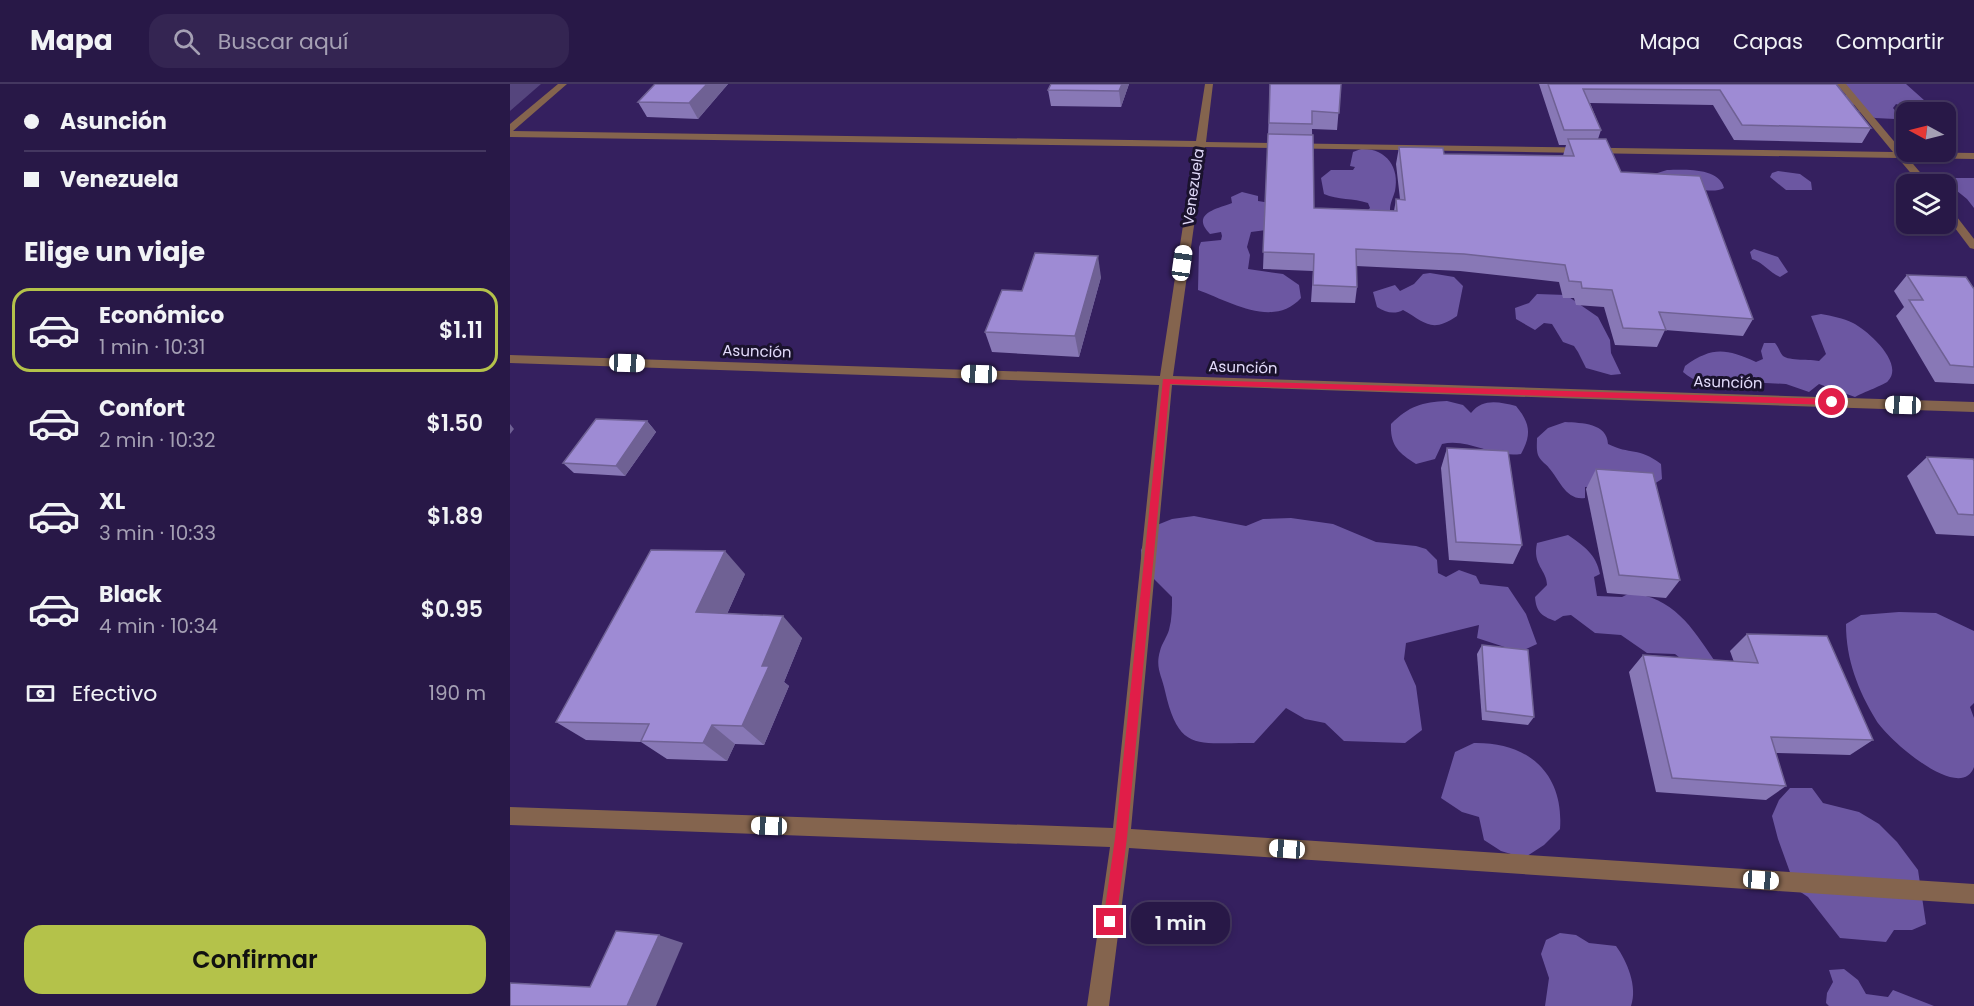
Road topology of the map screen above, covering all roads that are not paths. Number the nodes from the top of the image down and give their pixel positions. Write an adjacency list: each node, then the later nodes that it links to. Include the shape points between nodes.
1 (563, 84): 4 (street)
2 (1209, 84): 6 (street, Venezuela)
3 (1841, 84): 7 (street)
4 (510, 129)
5 (510, 134): 6 (street)
6 (1198, 145): 8 (street); 16 (street, Venezuela)
7 (1896, 148)
8 (1896, 154)
9 (1956, 156): 10 (street)
10 (1974, 156)
11 (1907, 162): 12 (street)
12 (1917, 174)
13 (1956, 223): 14 (street)
14 (1974, 246)
15 (510, 359): 16 (street, Asunción)
16 (1166, 381): 17 (street, Asunción); 19 (street, Venezuela)
17 (1974, 407)
18 (510, 816): 19 (street)
19 (1121, 838): 20 (street); 21 (street, Venezuela)
20 (1974, 894)
21 (1098, 1006)

